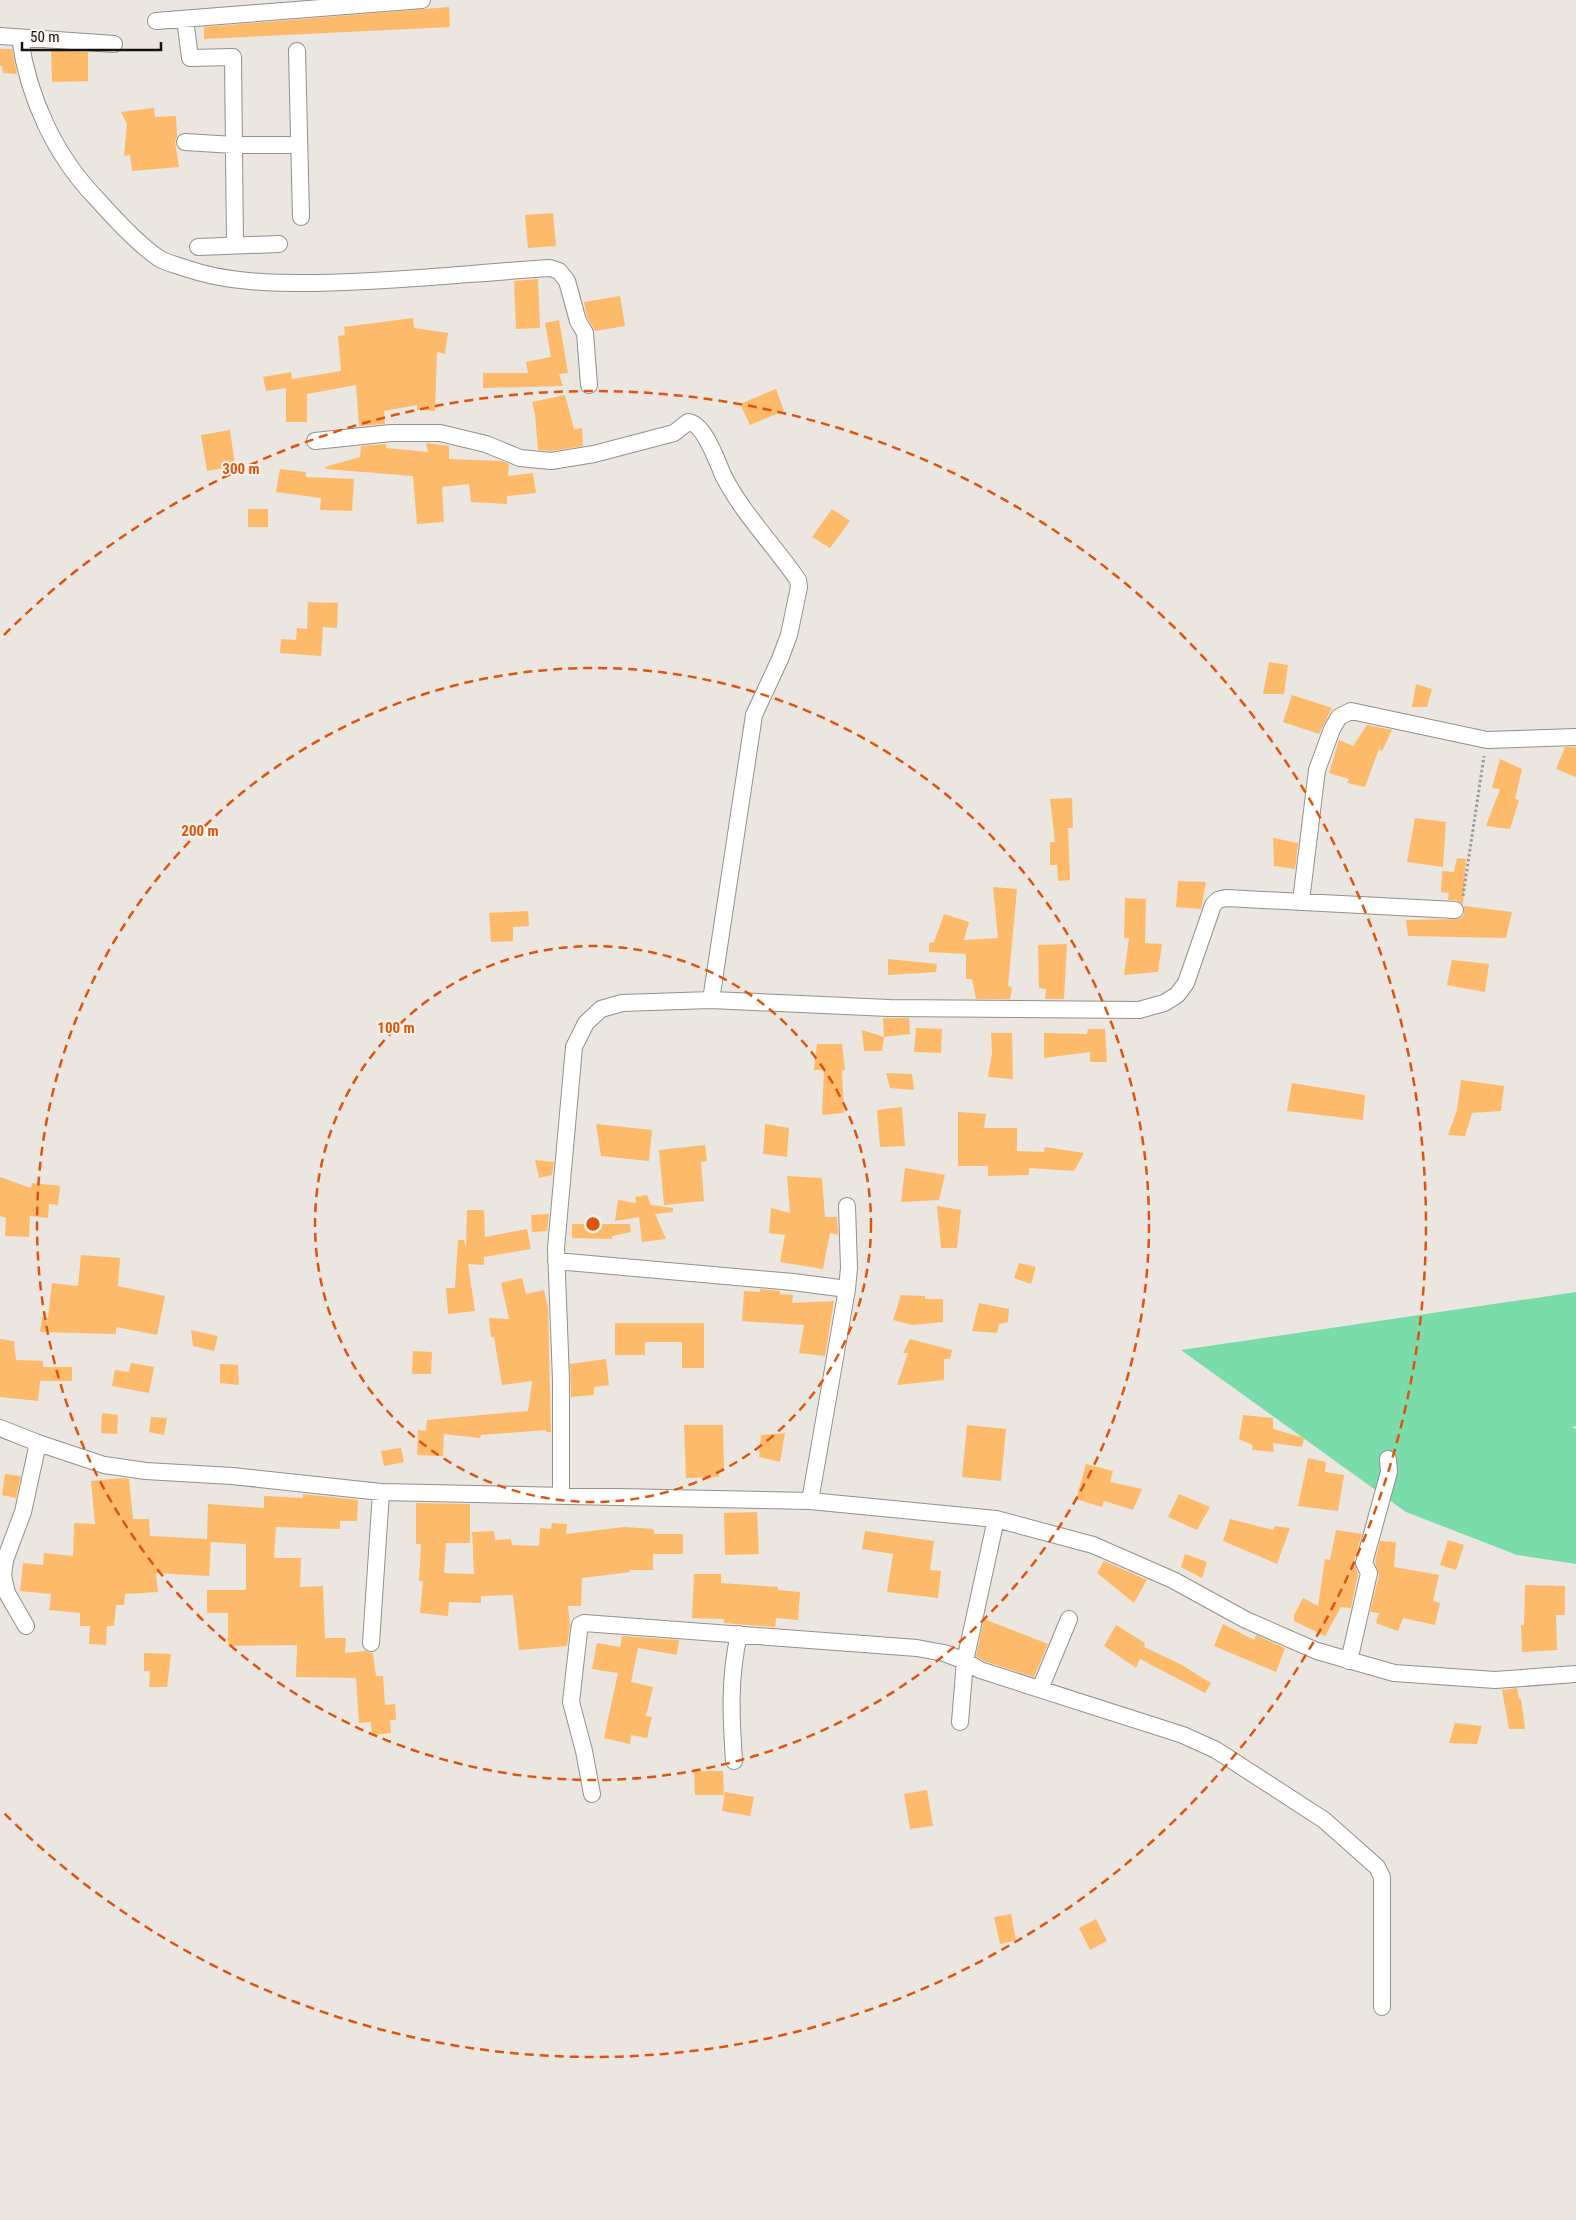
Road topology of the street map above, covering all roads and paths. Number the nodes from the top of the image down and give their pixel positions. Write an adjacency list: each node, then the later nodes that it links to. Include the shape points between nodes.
1 (422, 0): 2 (street)
2 (256, 7): 3 (street)
3 (185, 19): 4 (street); 11 (street, via 190,58 233,57)
4 (156, 21)
5 (0, 36): 6 (street)
6 (20, 38): 7 (street); 16 (street, via 36,105 82,184 118,222 161,259 199,273 236,281 286,283 362,282 550,268 559,271 567,281 578,321 585,333)
7 (114, 44)
8 (297, 51): 10 (street)
9 (185, 142): 11 (street)
10 (299, 144): 11 (street); 12 (street)
11 (234, 145): 14 (street)
12 (301, 217)
13 (279, 244): 14 (street)
14 (235, 245): 15 (street)
15 (198, 247)
16 (589, 385)
17 (315, 441): 22 (street, via 390,433 440,433 486,444 520,458 550,461 594,454 674,433 688,422 696,424 703,432 726,480 798,580 799,587 789,635 754,715)
18 (1576, 737): 19 (street)
19 (1487, 740): 20 (street, via 1351,711 1338,717 1318,770); 21 (path, via 1462,904)
20 (1302, 901): 21 (street); 22 (street, via 1233,897 1218,900 1213,905 1186,983 1164,1003 1139,1010 889,1008)
21 (1455, 910)
22 (711, 1000): 24 (street, via 622,1003 601,1009 586,1023 574,1048)
23 (848, 1206): 25 (street)
24 (556, 1261): 25 (street); 30 (street)
25 (847, 1289): 31 (street)
26 (0, 1428): 27 (street)
27 (38, 1443): 29 (street, via 104,1465); 34 (street, via 23,1512 5,1560 3,1576 7,1593)
28 (1388, 1459): 38 (street, via 1387,1480 1364,1563 1370,1574)
29 (381, 1492): 30 (street); 36 (street)
30 (561, 1495): 31 (street)
31 (810, 1501): 32 (street)
32 (996, 1518): 37 (street); 38 (street, via 1093,1545 1173,1580 1246,1620 1317,1652)
33 (1069, 1619): 40 (street)
34 (26, 1626)
35 (739, 1634): 37 (street, via 918,1648); 42 (street, via 730,1707); 43 (street, via 593,1623 580,1625 571,1702)
36 (371, 1643)
37 (965, 1661): 40 (street, via 980,1670); 41 (street)
38 (1349, 1661): 39 (street, via 1394,1673 1494,1680)
39 (1576, 1674)
40 (1040, 1689): 44 (street, via 1183,1735 1216,1750 1324,1820 1377,1867 1382,1877)
41 (960, 1722)
42 (734, 1760)
43 (592, 1794)
44 (1382, 2007)

